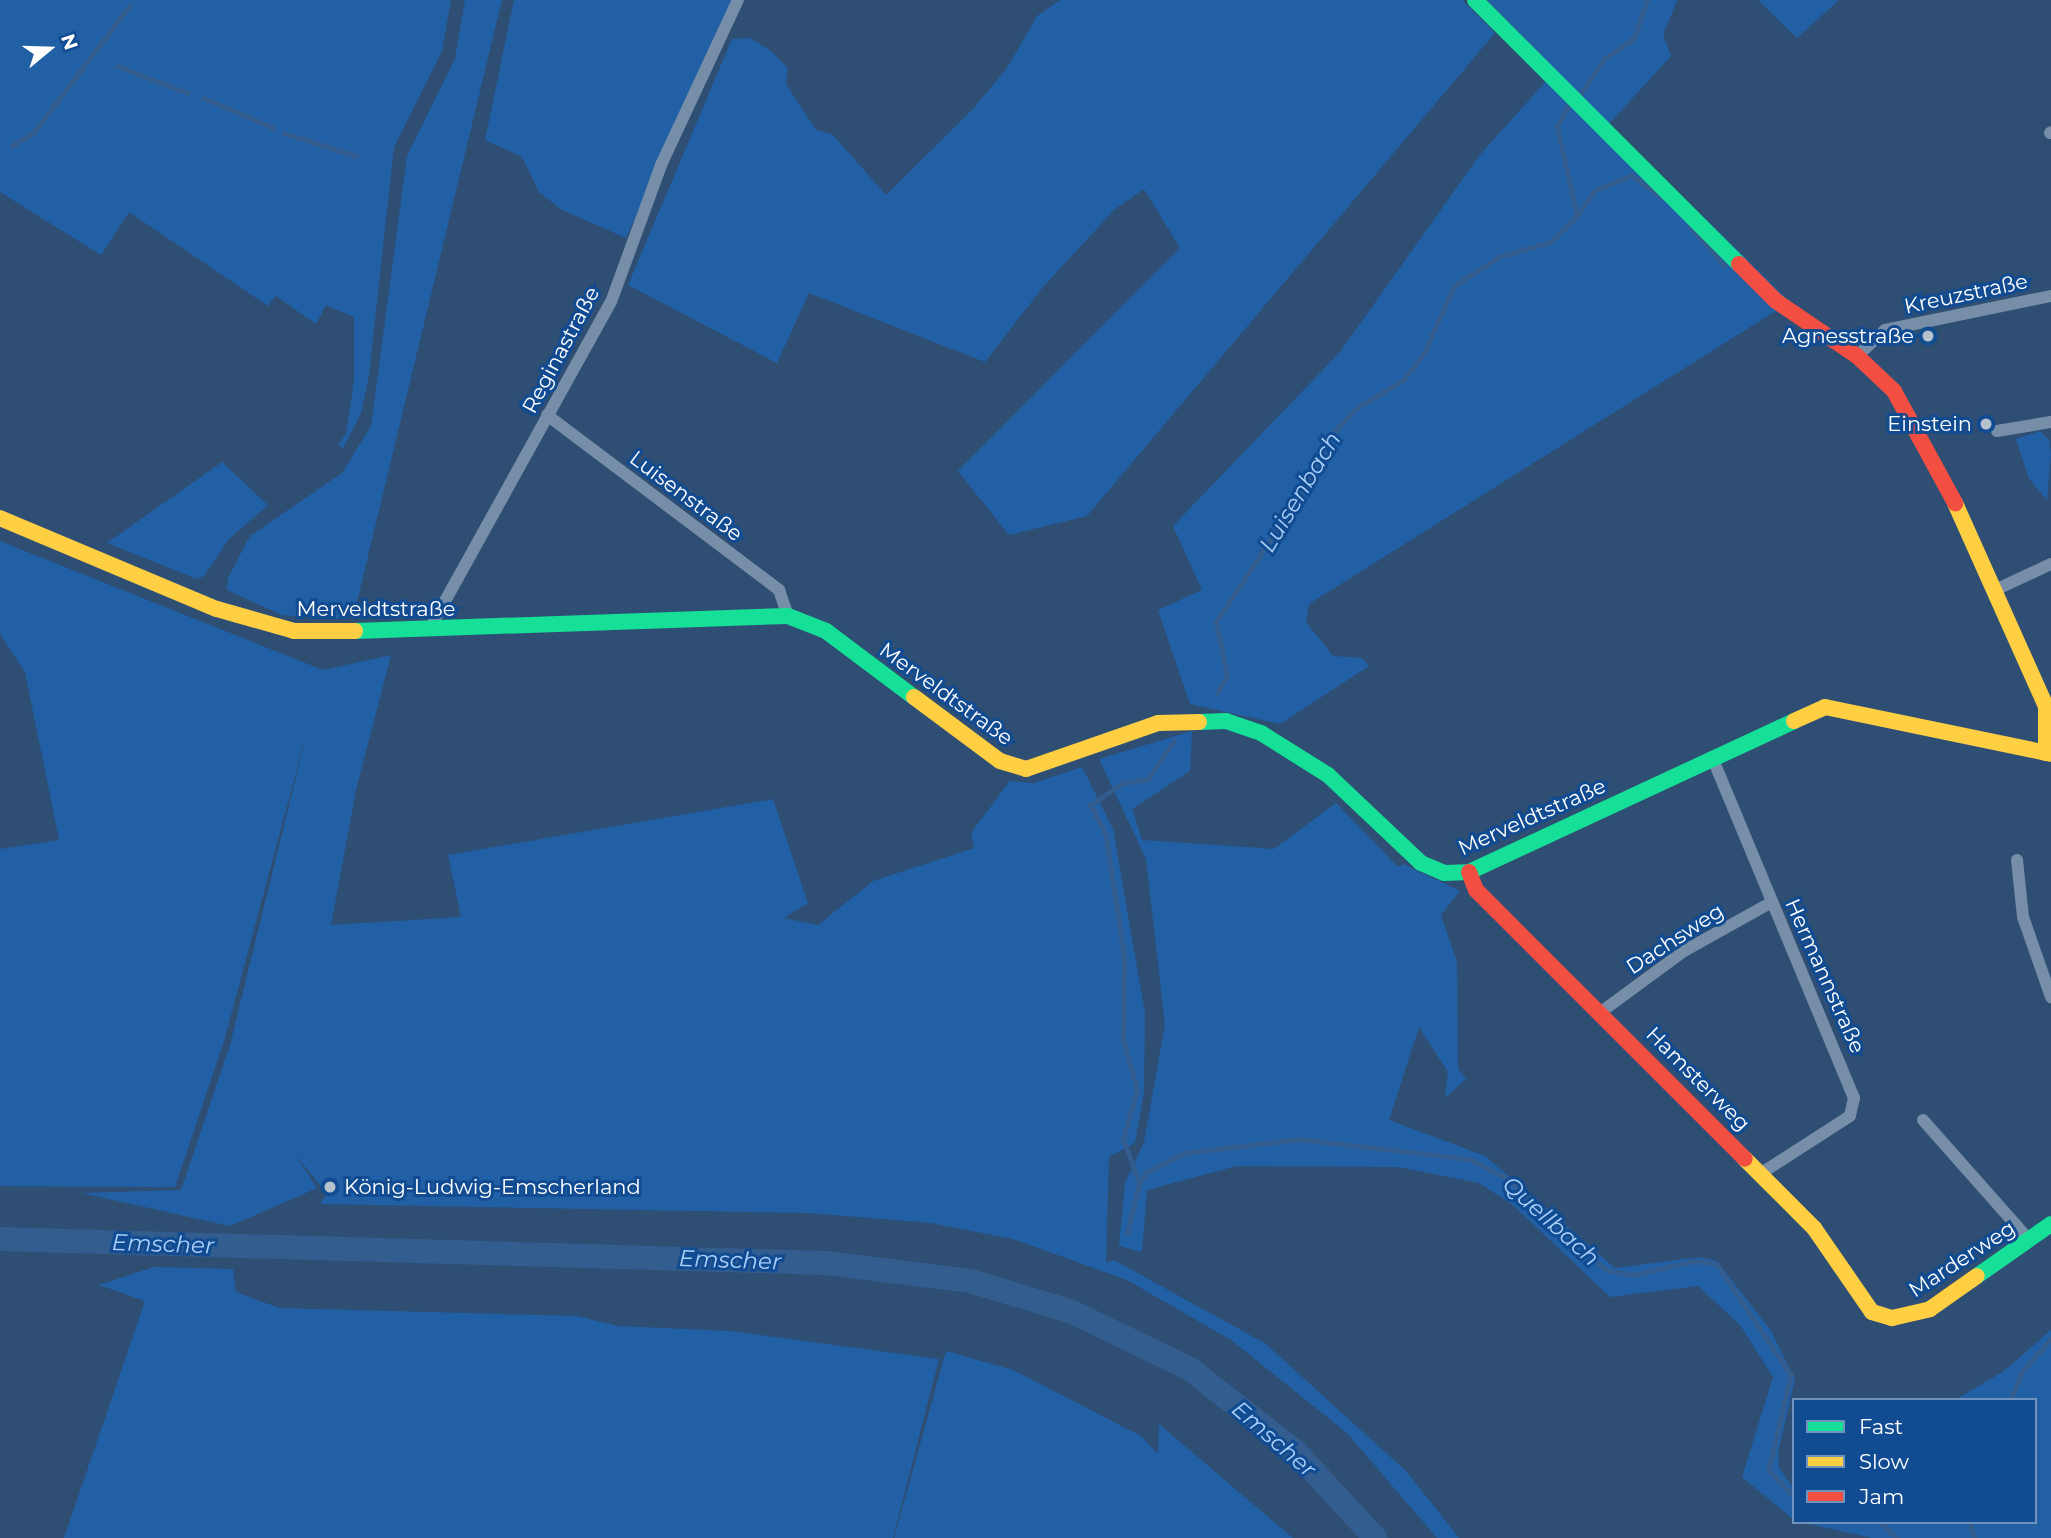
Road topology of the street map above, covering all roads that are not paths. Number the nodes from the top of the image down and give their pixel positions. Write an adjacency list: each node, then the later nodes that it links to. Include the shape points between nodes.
1 (738, 0): 5 (street, Reginastraße, via 661,165 611,302)
2 (1475, 0): 4 (main road, via 1776,300)
3 (2051, 296): 4 (street, Kreuzstraße, via 1885,330)
4 (1857, 356): 10 (main road, via 1894,391 1930,447)
5 (547, 415): 11 (street, Luisenstraße, via 779,590); 12 (street, Reginastraße)
6 (2051, 422): 7 (street)
7 (1997, 431)
8 (0, 518): 12 (main road, Merveldtstraße, via 271,627)
9 (2051, 564): 10 (street)
10 (1993, 591): 13 (main road, via 2046,706)
11 (788, 616): 12 (main road, Merveldtstraße); 16 (main road, Merveldtstraße, via 826,631 1009,766 1040,768 1170,720 1226,721 1261,733 1328,775 1421,863 1444,873)
12 (429, 630)
13 (2048, 753): 14 (main road, Merveldtstraße, via 1825,707)
14 (1712, 757): 16 (main road, Merveldtstraße); 17 (street, Hermannstraße)
15 (2017, 860): 18 (street, via 2023,917)
16 (1469, 872): 19 (main road, Hamsterweg, via 1476,890)
17 (1772, 902): 19 (street, Dachsweg, via 1684,951); 21 (street, Hermannstraße, via 1854,1098 1850,1116)
18 (2051, 997)
19 (1601, 1012): 21 (main road, Hamsterweg)
20 (1923, 1120): 23 (street)
21 (1763, 1172): 24 (main road, Hamsterweg, via 1814,1228 1857,1297 1872,1312)
22 (2051, 1224): 23 (main road, Marderweg)
23 (2029, 1240): 24 (main road, Marderweg, via 1930,1309)
24 (1892, 1318)

